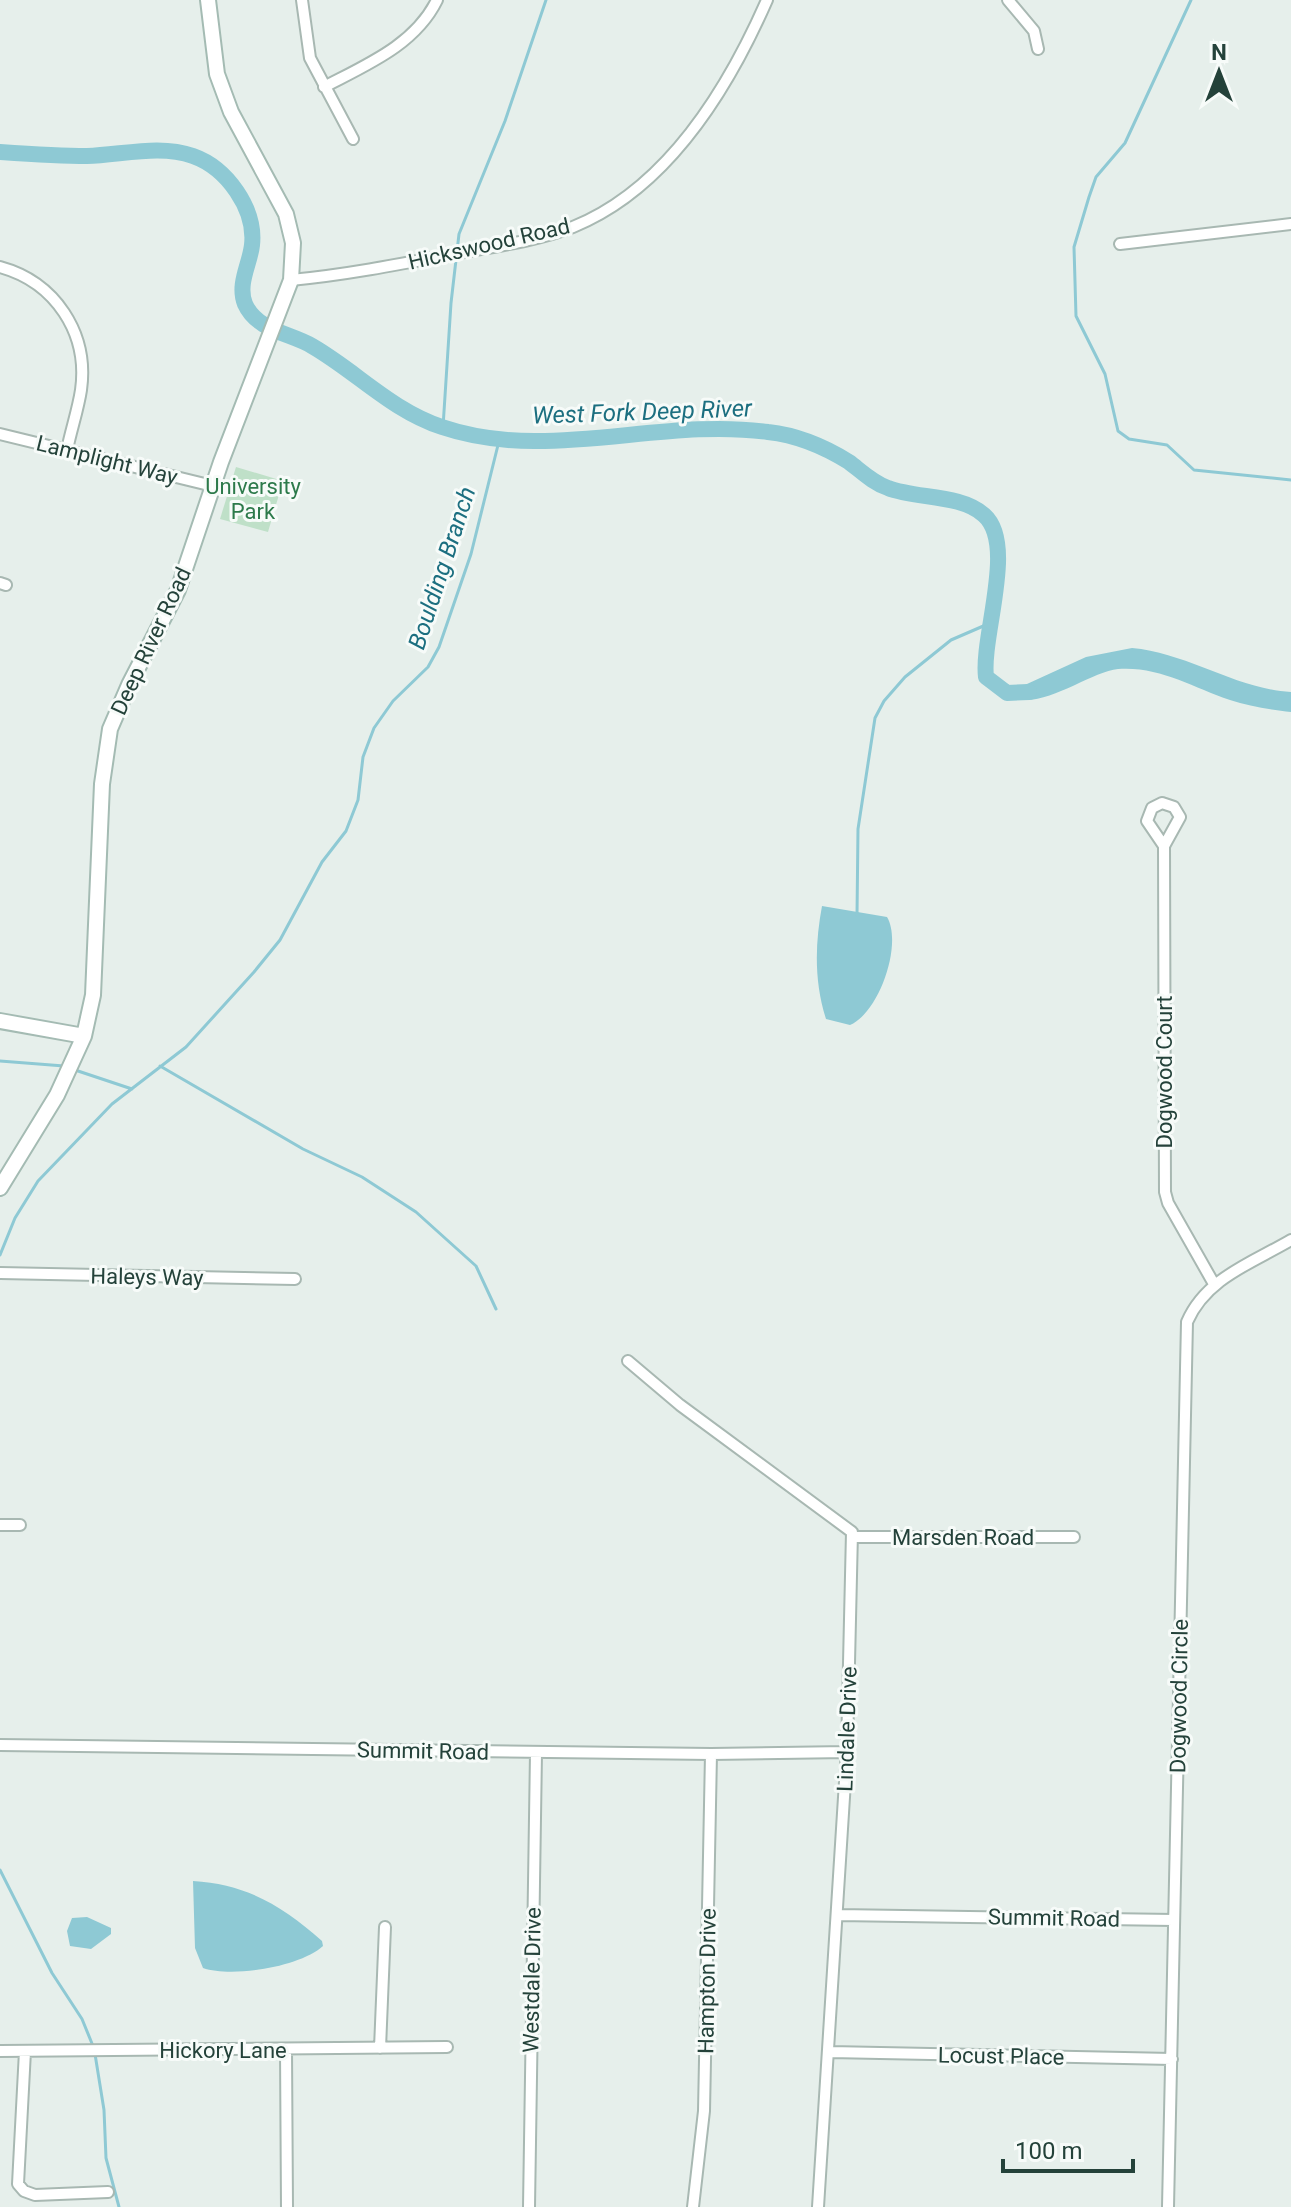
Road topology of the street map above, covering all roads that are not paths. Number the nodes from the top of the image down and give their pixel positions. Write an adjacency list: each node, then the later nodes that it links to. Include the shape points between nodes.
1 (208, 0): 12 (street, Deep River Road, via 217,74 231,112 286,214 293,243)
2 (302, 0): 7 (street, via 310,58)
3 (437, 0): 7 (street, via 405,40)
4 (767, 0): 12 (street, Hickswood Road, via 735,64 697,122 663,163 617,204 552,234)
5 (1008, 0): 6 (street, via 1034,31)
6 (1038, 49)
7 (324, 87): 8 (street)
8 (353, 139)
9 (1291, 224): 10 (street)
10 (1120, 244)
11 (0, 267): 14 (street, via 52,296 77,337 81,390)
12 (291, 280): 15 (street, Deep River Road)
13 (0, 434): 14 (street, Lamplight Way)
14 (67, 450): 15 (street, Lamplight Way)
15 (213, 486): 18 (street, Deep River Road, via 178,590 110,729 102,784 93,995)
16 (1164, 846): 23 (street, Dogwood Court, via 1165,1192)
17 (0, 1021): 18 (street)
18 (84, 1036): 19 (street, Deep River Road, via 71,1068)
19 (0, 1188)
20 (1291, 1240): 23 (street, Dogwood Circle)
21 (0, 1273): 22 (street, Haleys Way)
22 (295, 1279)
23 (1214, 1284): 34 (street, Dogwood Circle, via 1187,1322)
24 (628, 1361): 27 (street)
25 (0, 1525): 26 (street)
26 (20, 1525)
27 (852, 1537): 28 (street, Marsden Road); 30 (street, Lindale Drive)
28 (1074, 1537)
29 (0, 1745): 31 (street, Summit Road)
30 (847, 1752): 32 (street, Summit Road); 33 (street, Lindale Drive)
31 (536, 1753): 32 (street, Summit Road); 45 (street, Westdale Drive)
32 (711, 1754): 46 (street, Hampton Drive, via 704,2111)
33 (838, 1915): 34 (street, Summit Road); 41 (street, Lindale Drive)
34 (1174, 1920): 42 (street, Dogwood Circle)
35 (385, 1927): 37 (street)
36 (447, 2047): 37 (street, Hickory Lane)
37 (380, 2048): 38 (street, Hickory Lane)
38 (286, 2050): 40 (street, Hickory Lane); 44 (street)
39 (0, 2051): 40 (street, Hickory Lane)
40 (25, 2051): 43 (street, via 18,2184 35,2195)
41 (830, 2052): 42 (street, Locust Place); 47 (street, Lindale Drive)
42 (1172, 2059): 48 (street, Dogwood Circle)
43 (108, 2192)
44 (287, 2207)
45 (529, 2207)
46 (693, 2207)
47 (818, 2207)
48 (1168, 2207)

